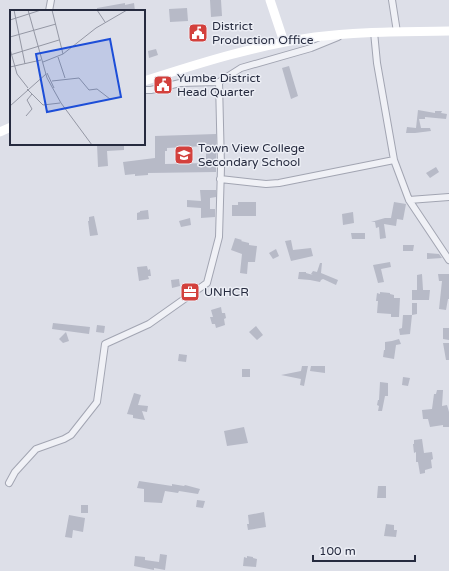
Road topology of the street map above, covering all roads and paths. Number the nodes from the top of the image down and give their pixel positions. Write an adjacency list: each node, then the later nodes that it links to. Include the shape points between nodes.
1 (51, 0): 4 (street)
2 (270, 0): 9 (main road)
3 (392, 0): 7 (street)
4 (49, 10)
5 (449, 31): 7 (main road)
6 (374, 32): 7 (main road); 8 (main road); 15 (street)
7 (397, 32)
8 (343, 34): 9 (main road); 11 (street, via 310,48 241,68)
9 (284, 42): 10 (main road)
10 (145, 81)
11 (219, 82): 12 (street, via 180,83); 16 (street)
12 (145, 90)
13 (10, 127): 14 (main road)
14 (0, 132)
15 (394, 160): 16 (street, via 279,183); 18 (street)
16 (220, 179): 20 (street, via 219,237 207,283 149,324 105,344 97,402 71,435 36,449 15,472)
17 (449, 197): 18 (street)
18 (409, 200): 19 (street)
19 (449, 260)
20 (9, 483)

